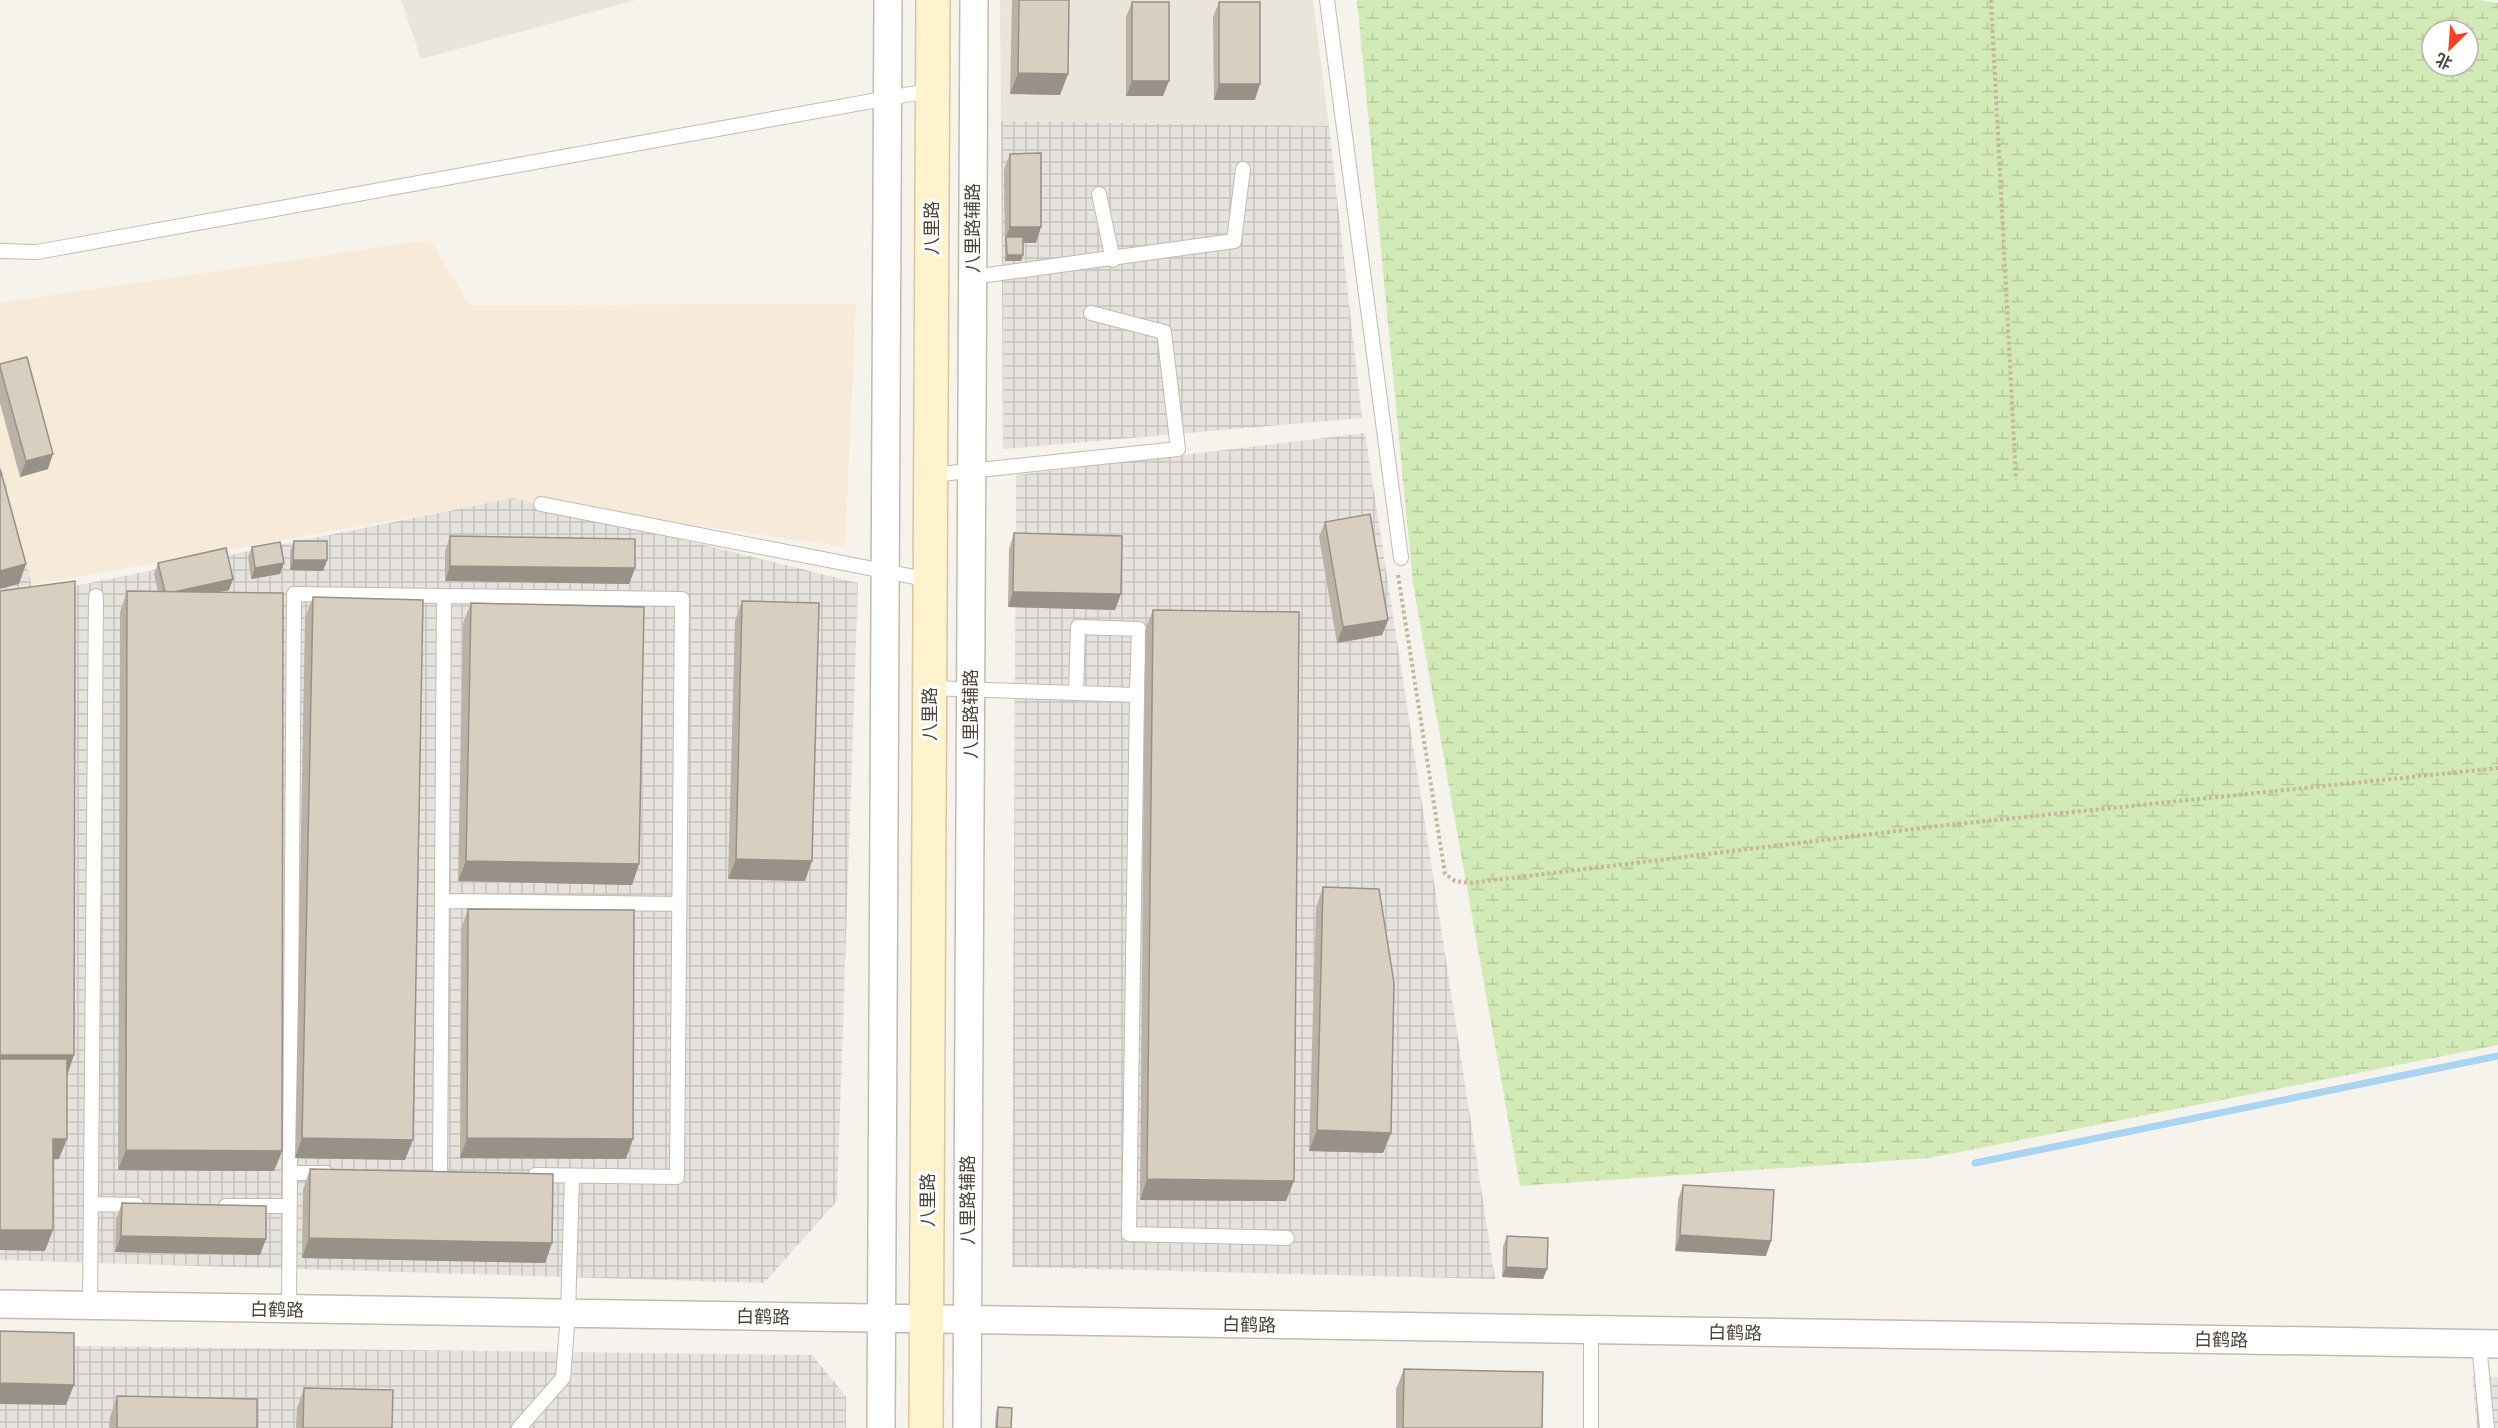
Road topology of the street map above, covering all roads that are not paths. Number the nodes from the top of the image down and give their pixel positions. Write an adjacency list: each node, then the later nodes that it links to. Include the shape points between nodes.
1 (888, 0): 6 (street)
2 (933, 0): 5 (main road, 八里路)
3 (974, 0): 11 (street, 八里路辅路)
4 (1327, 0): 16 (lane)
5 (933, 90): 6 (lane); 14 (main road, 八里路)
6 (888, 98): 9 (lane, via 37,252); 17 (street)
7 (1244, 170): 10 (lane, via 1234,241)
8 (1100, 194): 10 (lane)
9 (0, 251)
10 (1113, 260): 11 (lane)
11 (972, 277): 13 (street, 八里路辅路)
12 (1091, 313): 13 (lane, via 1164,332 1178,449)
13 (972, 470): 14 (lane); 22 (street, 八里路辅路)
14 (931, 475): 18 (main road, 八里路)
15 (541, 504): 17 (lane)
16 (1401, 558)
17 (885, 572): 18 (lane); 41 (street)
18 (930, 580): 21 (main road, 八里路)
19 (96, 596): 32 (lane)
20 (444, 596): 25 (lane); 26 (lane, via 682,599); 27 (lane, via 294,594)
21 (930, 688): 22 (lane); 42 (main road, 八里路)
22 (971, 689): 23 (lane); 43 (street, 八里路辅路)
23 (1076, 693): 24 (lane); 24 (lane, via 1077,627 1139,629)
24 (1137, 695): 36 (lane, via 1129,1234)
25 (442, 901): 26 (lane); 29 (lane)
26 (680, 904): 31 (lane, via 678,1177)
27 (290, 1173): 28 (lane); 35 (lane)
28 (336, 1173)
29 (440, 1174)
30 (517, 1175): 31 (lane)
31 (573, 1176): 40 (lane)
32 (91, 1204): 33 (lane); 38 (lane)
33 (150, 1205)
34 (208, 1205): 35 (lane)
35 (289, 1206): 39 (lane)
36 (1287, 1238)
37 (0, 1304): 38 (street, 白鹤路)
38 (90, 1306): 39 (street, 白鹤路)
39 (289, 1310): 40 (street, 白鹤路)
40 (568, 1314): 41 (street, 白鹤路); 46 (lane, via 563,1378)
41 (882, 1319): 42 (street, 白鹤路); 47 (street)
42 (927, 1320): 43 (street, 白鹤路); 48 (main road, 八里路)
43 (968, 1320): 44 (street, 白鹤路); 49 (street, 八里路辅路)
44 (1591, 1330): 45 (street, 白鹤路); 50 (lane)
45 (2488, 1344): 51 (lane)
46 (519, 1428)
47 (881, 1428)
48 (927, 1428)
49 (967, 1428)
50 (1592, 1428)
51 (2487, 1428)

